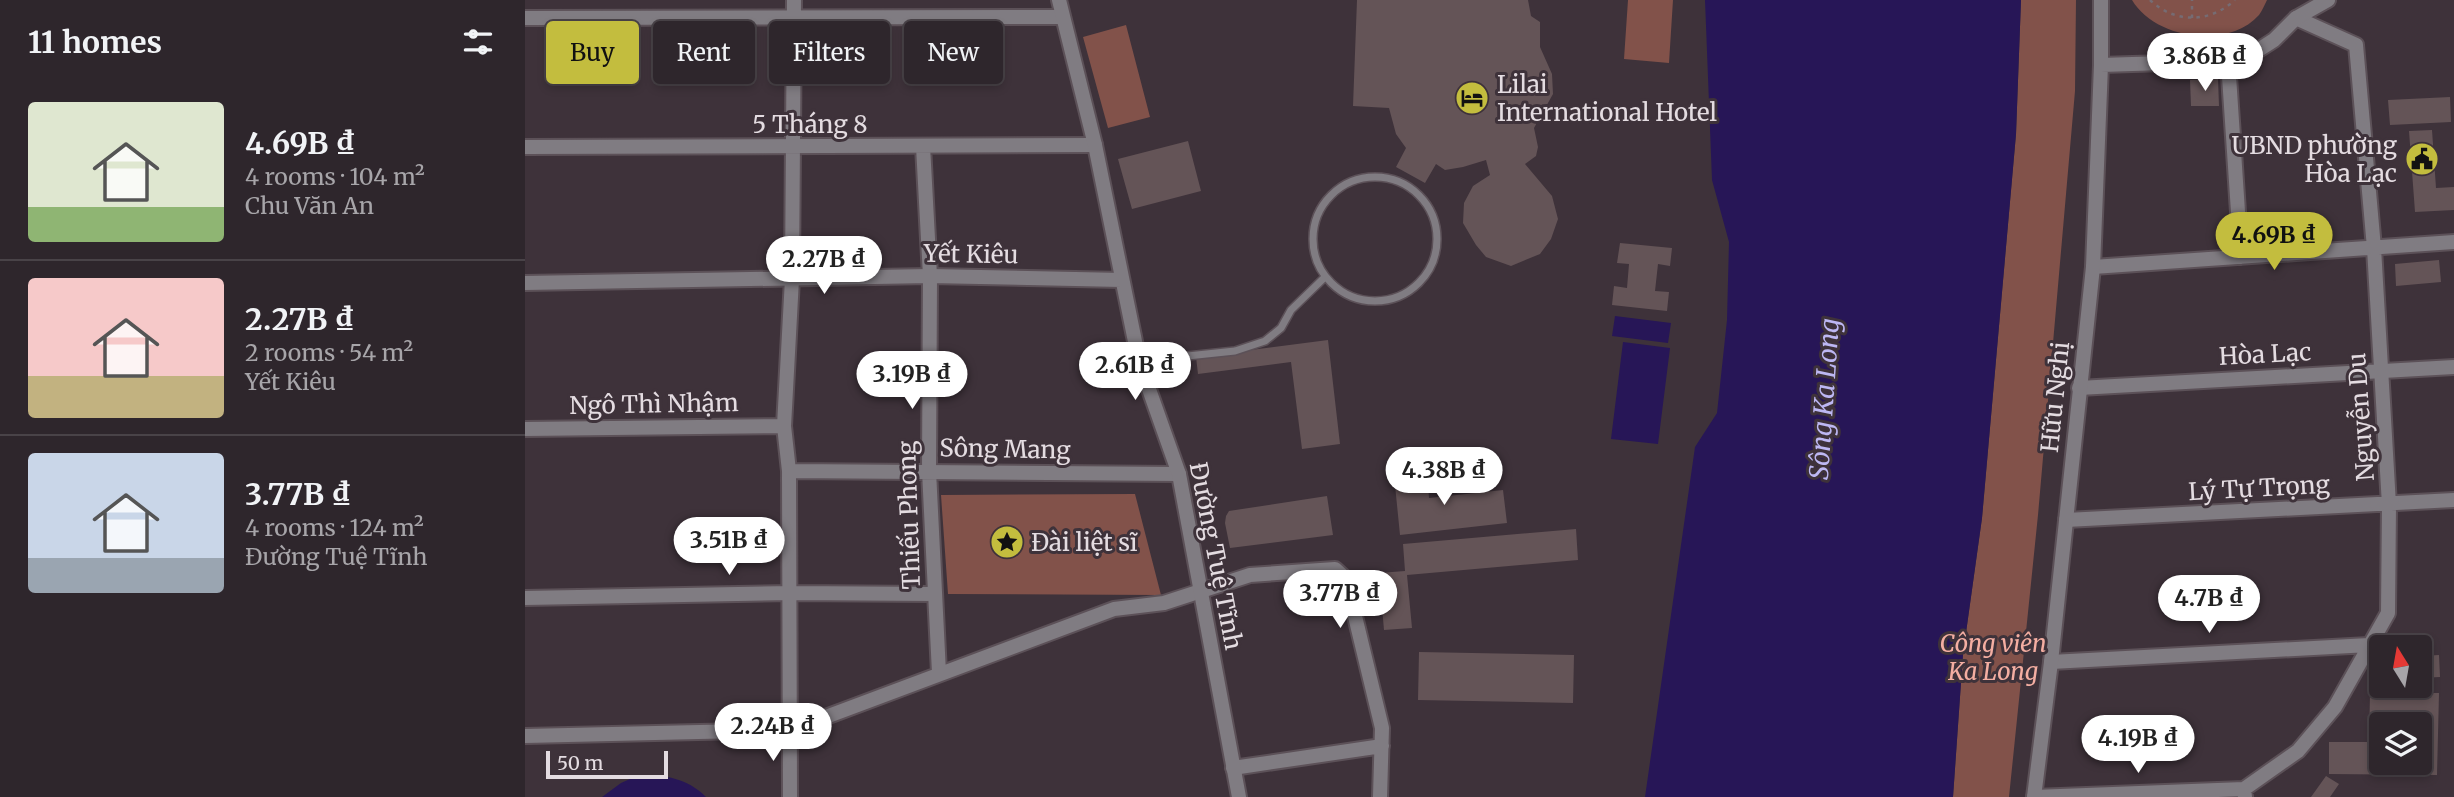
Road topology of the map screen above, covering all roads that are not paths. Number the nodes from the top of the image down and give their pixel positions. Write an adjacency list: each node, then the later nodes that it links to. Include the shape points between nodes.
1 (794, 0): 8 (street)
2 (1059, 0): 6 (street, Đường Tuệ Tĩnh)
3 (2101, 0): 11 (street, Hữu Nghị)
4 (2303, 0): 9 (street)
5 (2328, 0): 9 (street)
6 (1062, 17): 8 (street); 12 (street, Đường Tuệ Tĩnh)
7 (525, 18): 8 (street)
8 (794, 18): 15 (street)
9 (2296, 18): 10 (street, via 2260,49); 17 (street, Nguyễn Du, via 2355,45)
10 (2228, 61): 11 (street); 18 (street)
11 (2101, 65): 19 (street, Hữu Nghị)
12 (1095, 145): 13 (street, 5 Tháng 8); 23 (street, Đường Tuệ Tĩnh)
13 (923, 146): 15 (street, 5 Tháng 8); 20 (street, Thiếu Phong)
14 (525, 147): 15 (street, 5 Tháng 8)
15 (793, 147): 22 (street)
16 (2454, 242): 17 (street)
17 (2374, 248): 18 (street); 27 (street, Nguyễn Du)
18 (2241, 257): 19 (street)
19 (2093, 267): 28 (street, Hữu Nghị)
20 (930, 276): 22 (street, Yết Kiêu); 23 (street, Yết Kiêu); 32 (street, Thiếu Phong)
21 (1325, 277): 21 (lane, via 1339,290 1375,301 1411,289 1433,260 1437,241 1427,205 1396,180 1356,179 1338,188 1319,211 1312,239 1315,259); 25 (lane, via 1265,341 1235,351)
22 (792, 279): 24 (street, Yết Kiêu); 29 (street)
23 (1122, 280): 25 (street, Đường Tuệ Tĩnh)
24 (525, 283)
25 (1139, 361): 33 (street, Đường Tuệ Tĩnh)
26 (2454, 367): 27 (street, Hòa Lạc)
27 (2381, 370): 28 (street, Hòa Lạc); 35 (street, Nguyễn Du)
28 (2079, 387): 36 (street, Hữu Nghị)
29 (784, 426): 30 (street, Ngô Thì Nhậm); 31 (street)
30 (525, 429)
31 (789, 471): 32 (street, Sông Mang); 37 (street)
32 (929, 471): 33 (street, Sông Mang); 39 (street, Thiếu Phong)
33 (1179, 474): 38 (street, Đường Tuệ Tĩnh)
34 (2454, 500): 35 (street, Lý Tự Trọng)
35 (2389, 505): 36 (street, Lý Tự Trọng); 41 (street, Nguyễn Du, via 2388,613)
36 (2066, 520): 43 (street, Hữu Nghị)
37 (791, 593): 39 (street); 40 (street); 45 (street)
38 (1201, 593): 44 (street, via 1114,610); 47 (street, via 1250,575 1335,569 1346,579 1382,728); 48 (street, Đường Tuệ Tĩnh)
39 (934, 594): 44 (street, Thiếu Phong)
40 (525, 598)
41 (2375, 635)
42 (2369, 645): 43 (street); 49 (street, Nguyễn Du, via 2335,707 2298,751)
43 (2051, 662): 53 (street, Hữu Nghị)
44 (939, 673): 45 (street)
45 (791, 730): 46 (street); 50 (street)
46 (525, 736)
47 (1382, 746): 48 (street); 52 (street)
48 (1233, 768): 51 (street, Đường Tuệ Tĩnh)
49 (2244, 793): 53 (street)
50 (790, 797)
51 (1239, 797)
52 (1380, 797)
53 (2034, 797)

